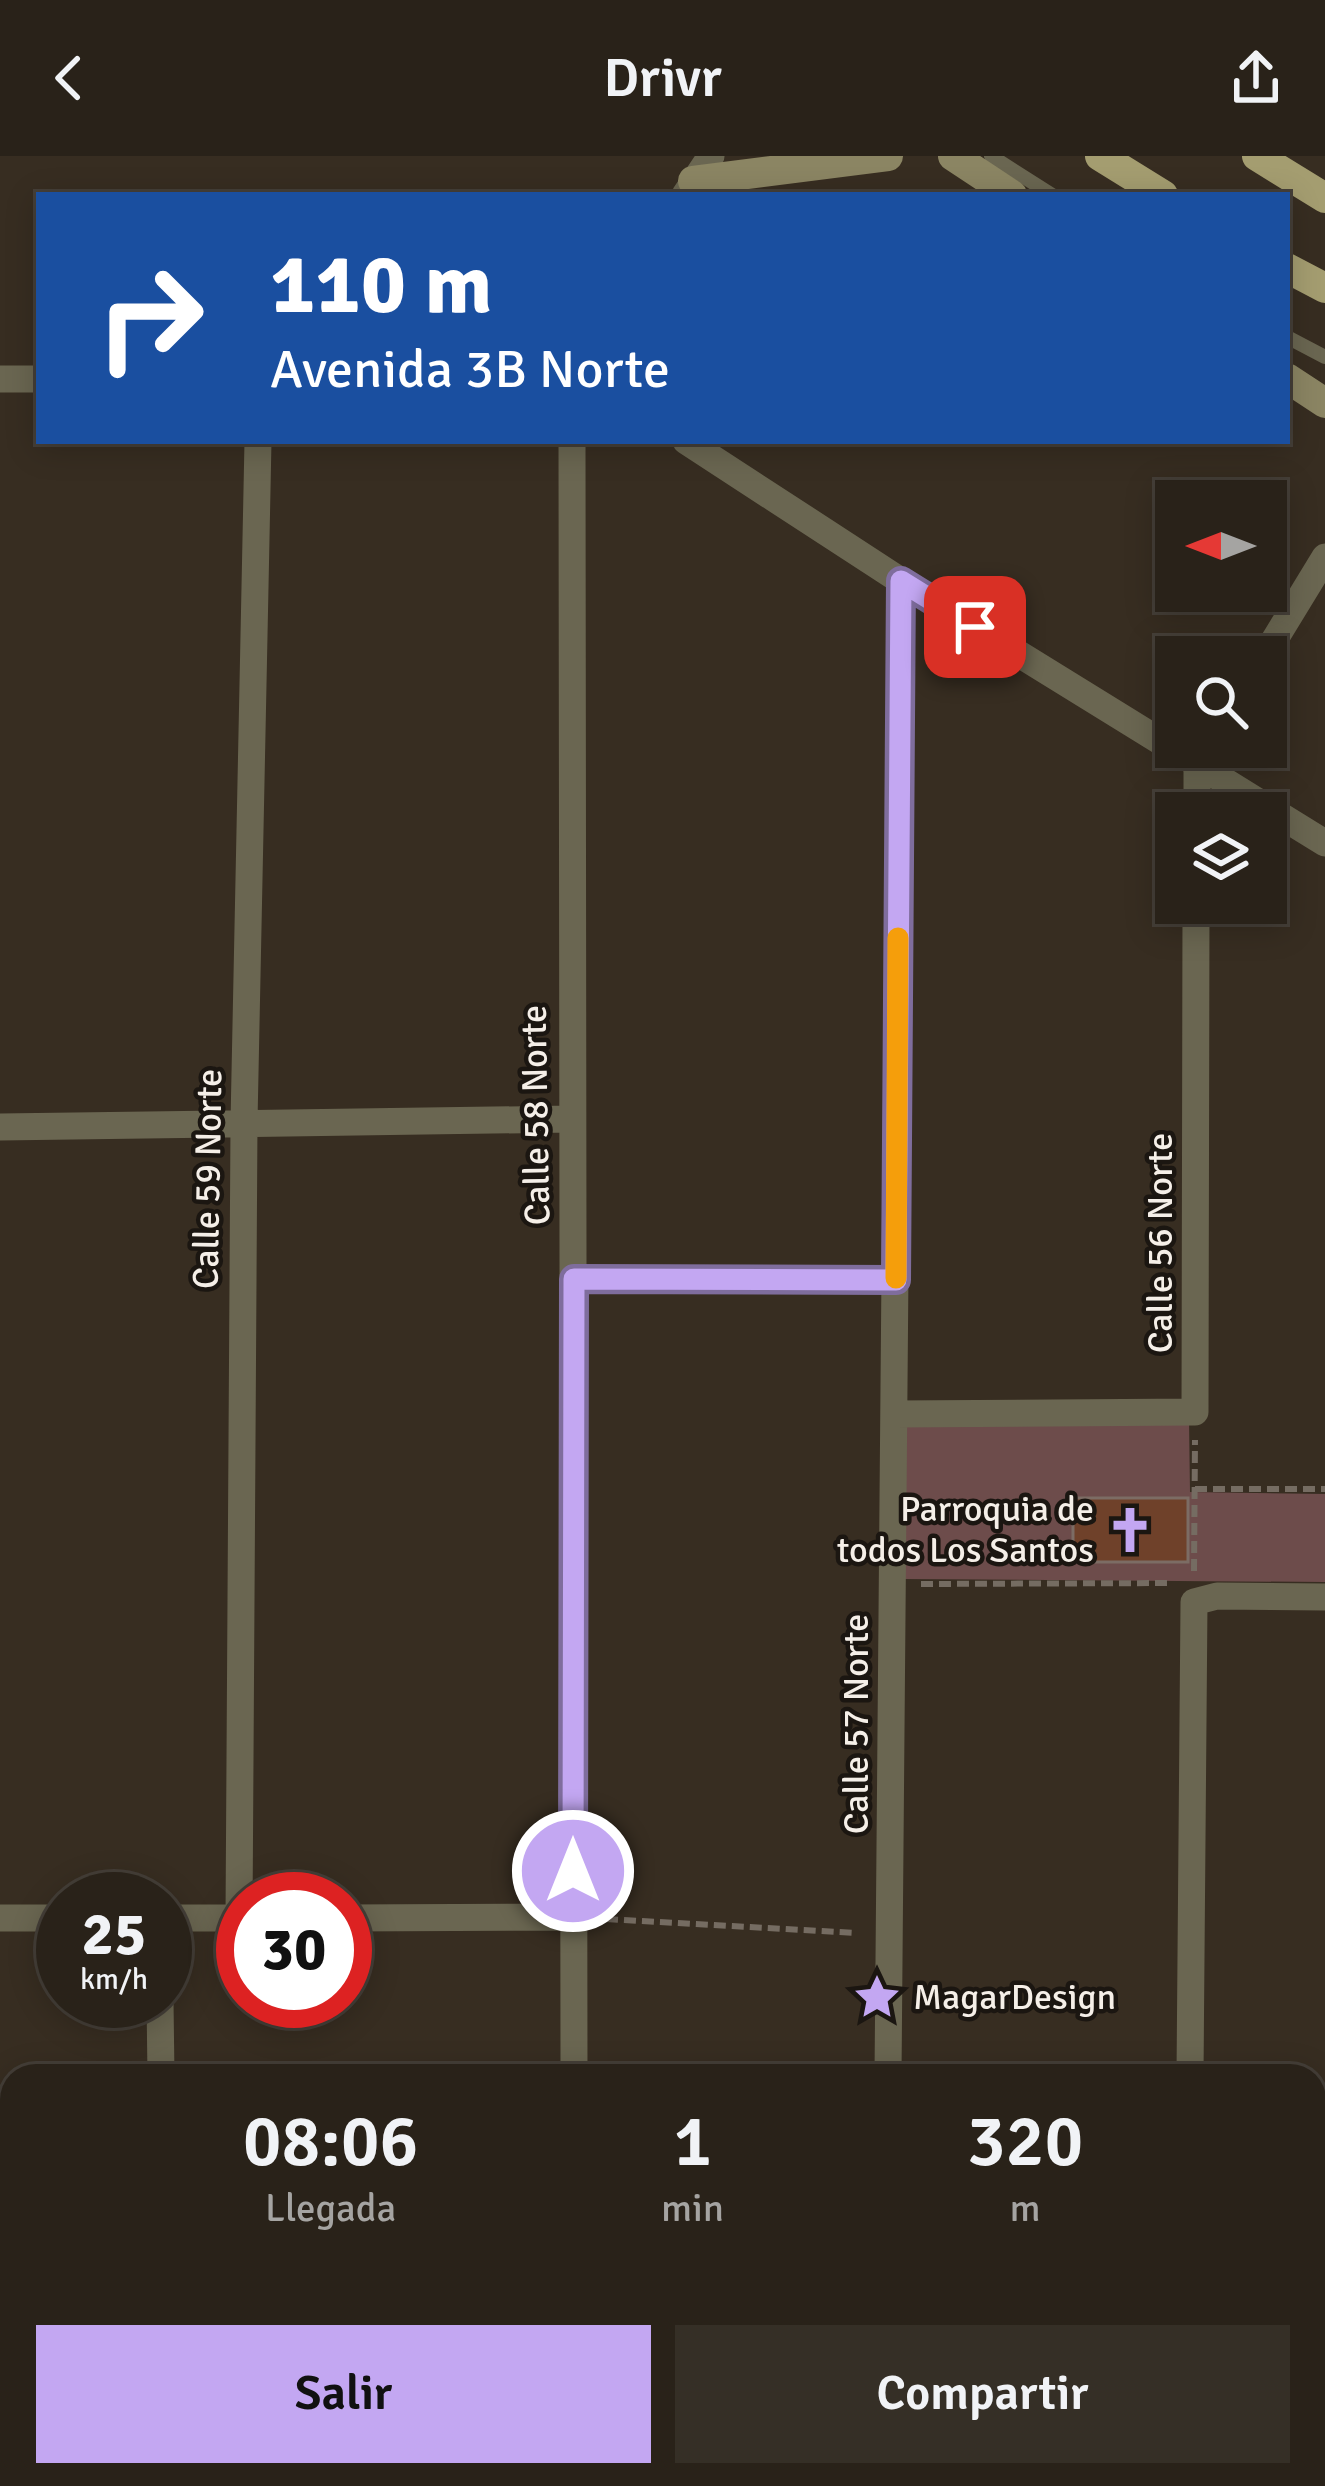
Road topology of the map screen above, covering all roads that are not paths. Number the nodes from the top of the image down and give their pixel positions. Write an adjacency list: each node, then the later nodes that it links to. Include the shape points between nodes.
1 (888, 156): 7 (street)
2 (953, 156): 8 (street)
3 (991, 156): 9 (lane)
4 (1100, 156): 10 (main road)
5 (1257, 156): 6 (main road)
6 (1299, 167): 11 (main road)
7 (696, 178)
8 (1007, 192)
9 (1047, 192)
10 (1158, 192)
11 (1325, 198)
12 (1290, 270): 13 (main road)
13 (1325, 288)
14 (1290, 338): 15 (lane)
15 (1325, 356)
16 (0, 379): 17 (street)
17 (36, 379)
18 (1290, 380): 19 (street)
19 (1325, 404)
20 (258, 444): 31 (street, Calle 59 Norte)
21 (572, 444): 30 (street, Calle 58 Norte)
22 (691, 444): 24 (street)
23 (1325, 557): 25 (street)
24 (901, 581): 26 (street); 34 (street, Calle 57 Norte)
25 (1277, 636)
26 (1155, 729)
27 (1219, 768): 28 (street)
28 (1325, 843)
29 (1196, 924): 35 (street, Calle 56 Norte, via 1196,1412)
30 (571, 1119): 31 (street); 33 (street, Calle 58 Norte)
31 (244, 1122): 32 (street); 37 (street, Calle 59 Norte)
32 (0, 1127)
33 (574, 1279): 34 (street); 38 (street, Calle 58 Norte)
34 (896, 1280): 35 (street, Calle 57 Norte)
35 (894, 1414): 45 (street, Calle 57 Norte)
36 (1325, 1597): 46 (street, via 1194,1593)
37 (241, 1872)
38 (572, 1917): 41 (street); 44 (street, Calle 58 Norte)
39 (0, 1918): 40 (street)
40 (36, 1918)
41 (372, 1918)
42 (160, 2028): 43 (street)
43 (161, 2064)
44 (574, 2064)
45 (888, 2064)
46 (1190, 2064)

